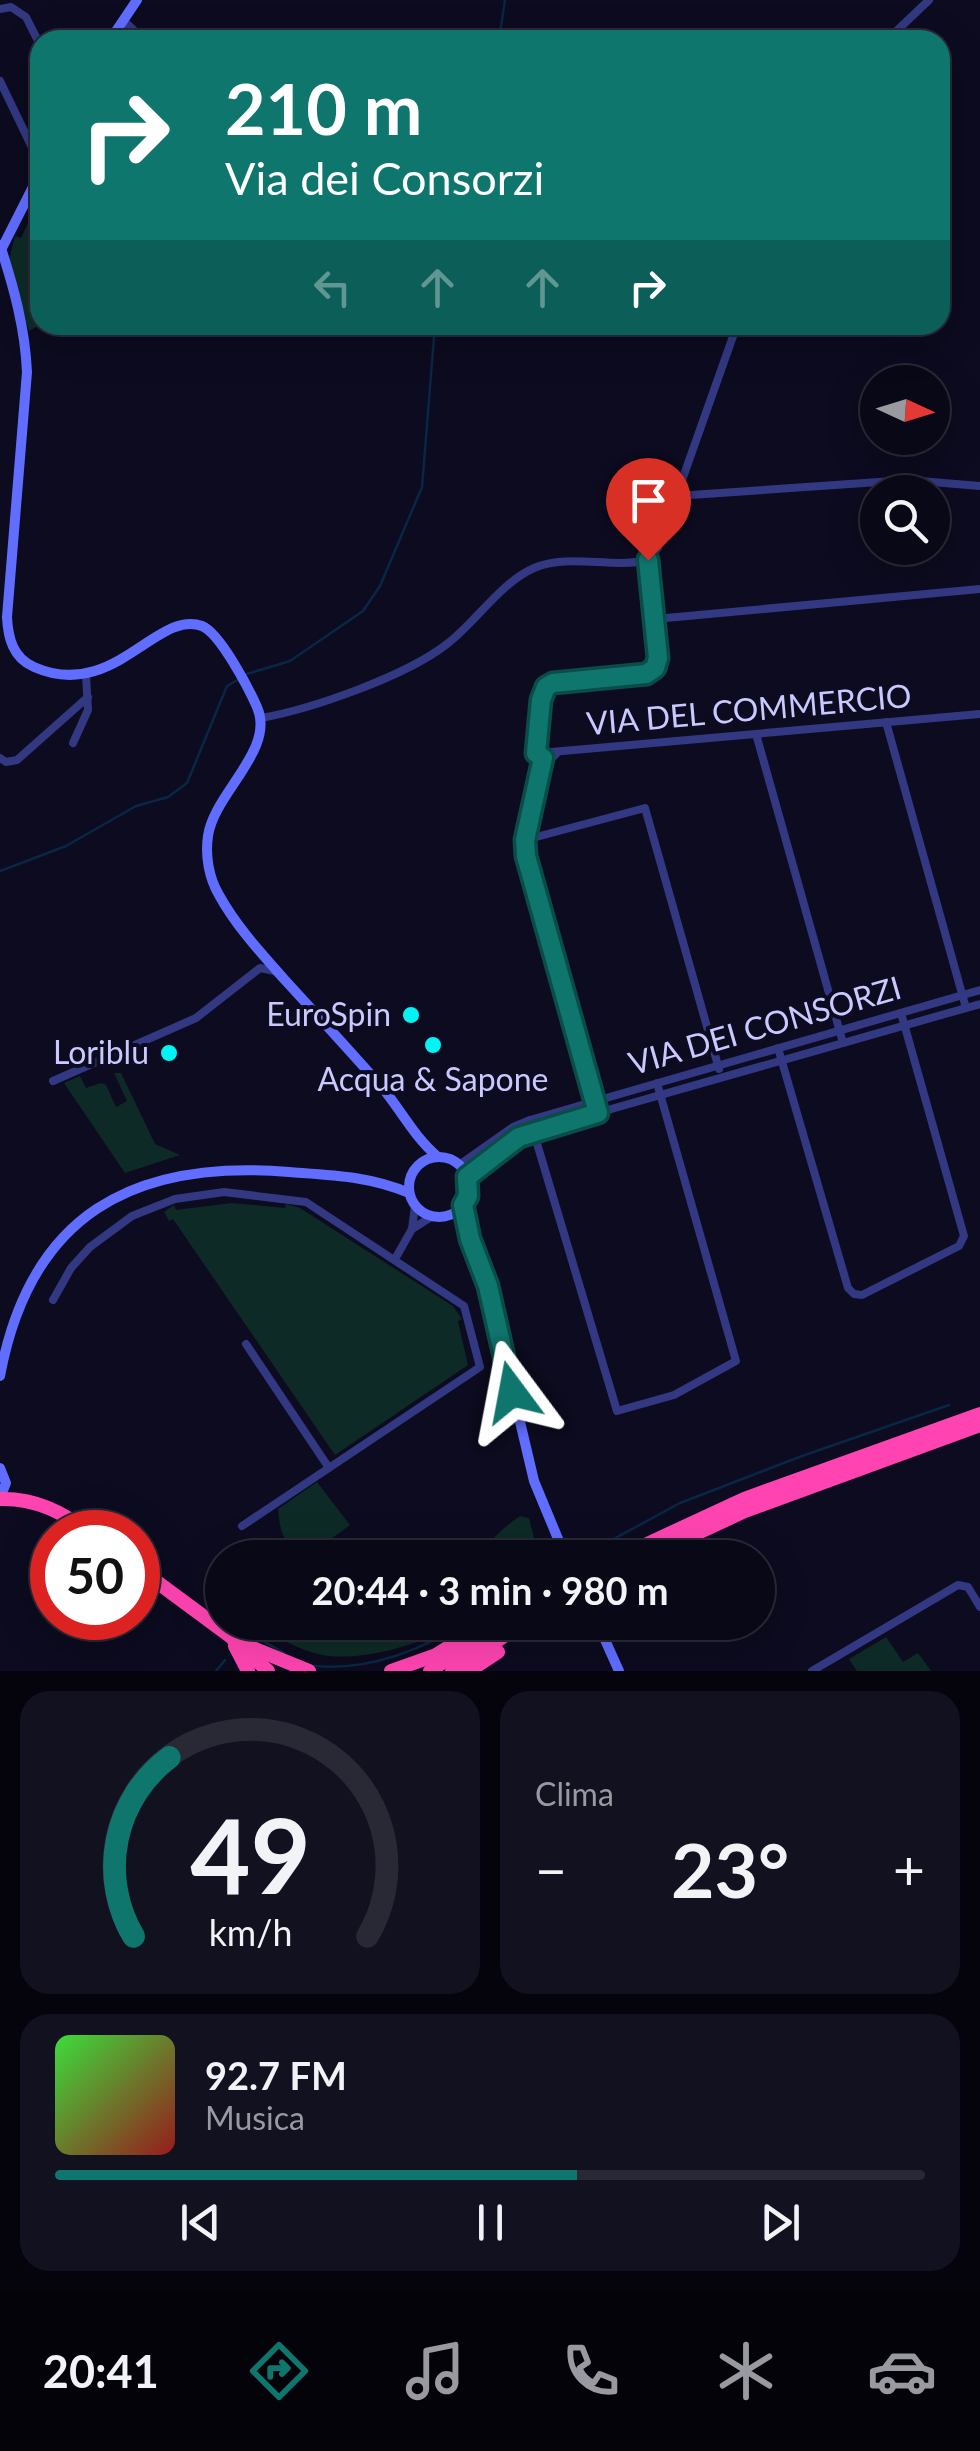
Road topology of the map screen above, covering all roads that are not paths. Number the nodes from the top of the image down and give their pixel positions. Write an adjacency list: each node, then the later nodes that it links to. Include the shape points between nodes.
1 (137, 0): 4 (main road)
2 (929, 0): 8 (street)
3 (0, 9): 5 (street, via 26,17)
4 (122, 20): 6 (main road); 7 (street)
5 (32, 30)
6 (116, 30)
7 (133, 30)
8 (898, 30)
9 (0, 81): 10 (street)
10 (30, 143)
11 (30, 193): 12 (main road)
12 (4, 231): 13 (main road)
13 (1, 247): 20 (main road, via 21,314 26,372 8,634 27,664)
14 (733, 335): 16 (street)
15 (980, 486): 16 (street, via 908,480)
16 (676, 496): 17 (street)
17 (648, 560): 19 (street); 23 (street, via 536,567 426,658)
18 (980, 589): 19 (street)
19 (655, 619): 28 (street, via 658,658 652,672 546,687)
20 (86, 675): 21 (street); 23 (main road, via 172,628 203,626 232,662)
21 (88, 697): 26 (street); 29 (street, via 18,760)
22 (980, 714): 24 (street, VIA DEL COMMERCIO)
23 (261, 718): 33 (main road, via 254,753 214,811 206,849 216,891 253,944)
24 (886, 722): 25 (street, VIA DEL COMMERCIO); 35 (street)
25 (756, 734): 27 (street, VIA DEL COMMERCIO); 40 (street)
26 (73, 743)
27 (558, 752): 28 (street); 30 (street, VIA DEL COMMERCIO)
28 (538, 753): 30 (street); 31 (street)
29 (0, 758)
30 (543, 766): 31 (street)
31 (534, 798): 32 (street)
32 (525, 840): 44 (street, via 645,808); 49 (street)
33 (257, 965): 46 (street, via 196,1018); 53 (main road, via 278,972 388,1094)
34 (980, 990): 35 (street, VIA DEI CONSORZI)
35 (962, 995): 37 (street); 38 (street, VIA DEI CONSORZI)
36 (980, 1004): 37 (street, VIA DEI CONSORZI)
37 (966, 1008): 39 (street, VIA DEI CONSORZI)
38 (901, 1013): 39 (street); 40 (street, VIA DEI CONSORZI)
39 (905, 1026): 41 (street, VIA DEI CONSORZI); 43 (street, via 964,1236 959,1246 862,1295 848,1288)
40 (839, 1031): 41 (street); 42 (street, VIA DEI CONSORZI)
41 (843, 1043): 43 (street, VIA DEI CONSORZI)
42 (778, 1048): 43 (street); 44 (street, VIA DEI CONSORZI)
43 (782, 1060): 45 (street, VIA DEI CONSORZI)
44 (718, 1066): 45 (street); 47 (street, VIA DEI CONSORZI)
45 (721, 1078): 48 (street, VIA DEI CONSORZI)
46 (53, 1082)
47 (657, 1083): 48 (street); 49 (street, VIA DEI CONSORZI)
48 (660, 1095): 50 (street, VIA DEI CONSORZI); 52 (street, via 736,1361 674,1394 617,1411)
49 (595, 1101): 50 (street); 51 (street, VIA DEI CONSORZI)
50 (598, 1113): 52 (street, VIA DEI CONSORZI)
51 (530, 1120): 52 (street); 55 (street, VIA DEI CONSORZI)
52 (534, 1131): 57 (street, VIA DEI CONSORZI)
53 (417, 1137): 54 (main road); 56 (main road)
54 (438, 1157): 55 (main road); 56 (main road)
55 (459, 1164): 57 (main road)
56 (416, 1169): 58 (main road); 59 (main road)
57 (467, 1177): 60 (main road)
58 (376, 1180): 59 (main road); 69 (main road, via 229,1169 194,1171 125,1191 96,1208 45,1260 14,1318)
59 (409, 1193): 61 (main road)
60 (463, 1205): 62 (main road); 65 (main road)
61 (415, 1206): 63 (main road); 64 (street)
62 (448, 1216): 63 (main road); 65 (main road)
63 (431, 1217): 64 (street)
64 (412, 1228): 66 (street)
65 (470, 1239): 79 (main road, via 488,1286 534,1481)
66 (395, 1259): 67 (street, via 306,1202 200,1193 153,1206 108,1231 71,1268); 73 (street, via 464,1306 480,1367)
67 (52, 1300)
68 (246, 1344): 73 (street)
69 (0, 1376)
70 (980, 1414): 80 (highway, via 744,1499)
71 (980, 1425): 81 (highway)
72 (0, 1468): 74 (main road)
73 (328, 1468): 78 (street)
74 (6, 1483): 75 (main road); 76 (highway)
75 (0, 1499): 76 (highway)
76 (24, 1500): 77 (highway)
77 (50, 1510)
78 (242, 1526)
79 (559, 1540)
80 (656, 1540)
81 (683, 1540)
82 (160, 1584): 84 (highway)
83 (980, 1607): 101 (street, via 964,1585)
84 (205, 1618)
85 (232, 1640): 93 (highway)
86 (234, 1640): 94 (highway)
87 (239, 1640): 95 (highway)
88 (460, 1640): 96 (highway)
89 (476, 1640): 97 (highway)
90 (500, 1640): 98 (highway)
91 (511, 1640): 99 (highway)
92 (605, 1640): 100 (main road)
93 (248, 1671)
94 (268, 1671)
95 (309, 1671)
96 (391, 1671)
97 (430, 1671)
98 (452, 1671)
99 (470, 1671)
100 (618, 1671)
101 (812, 1671)

